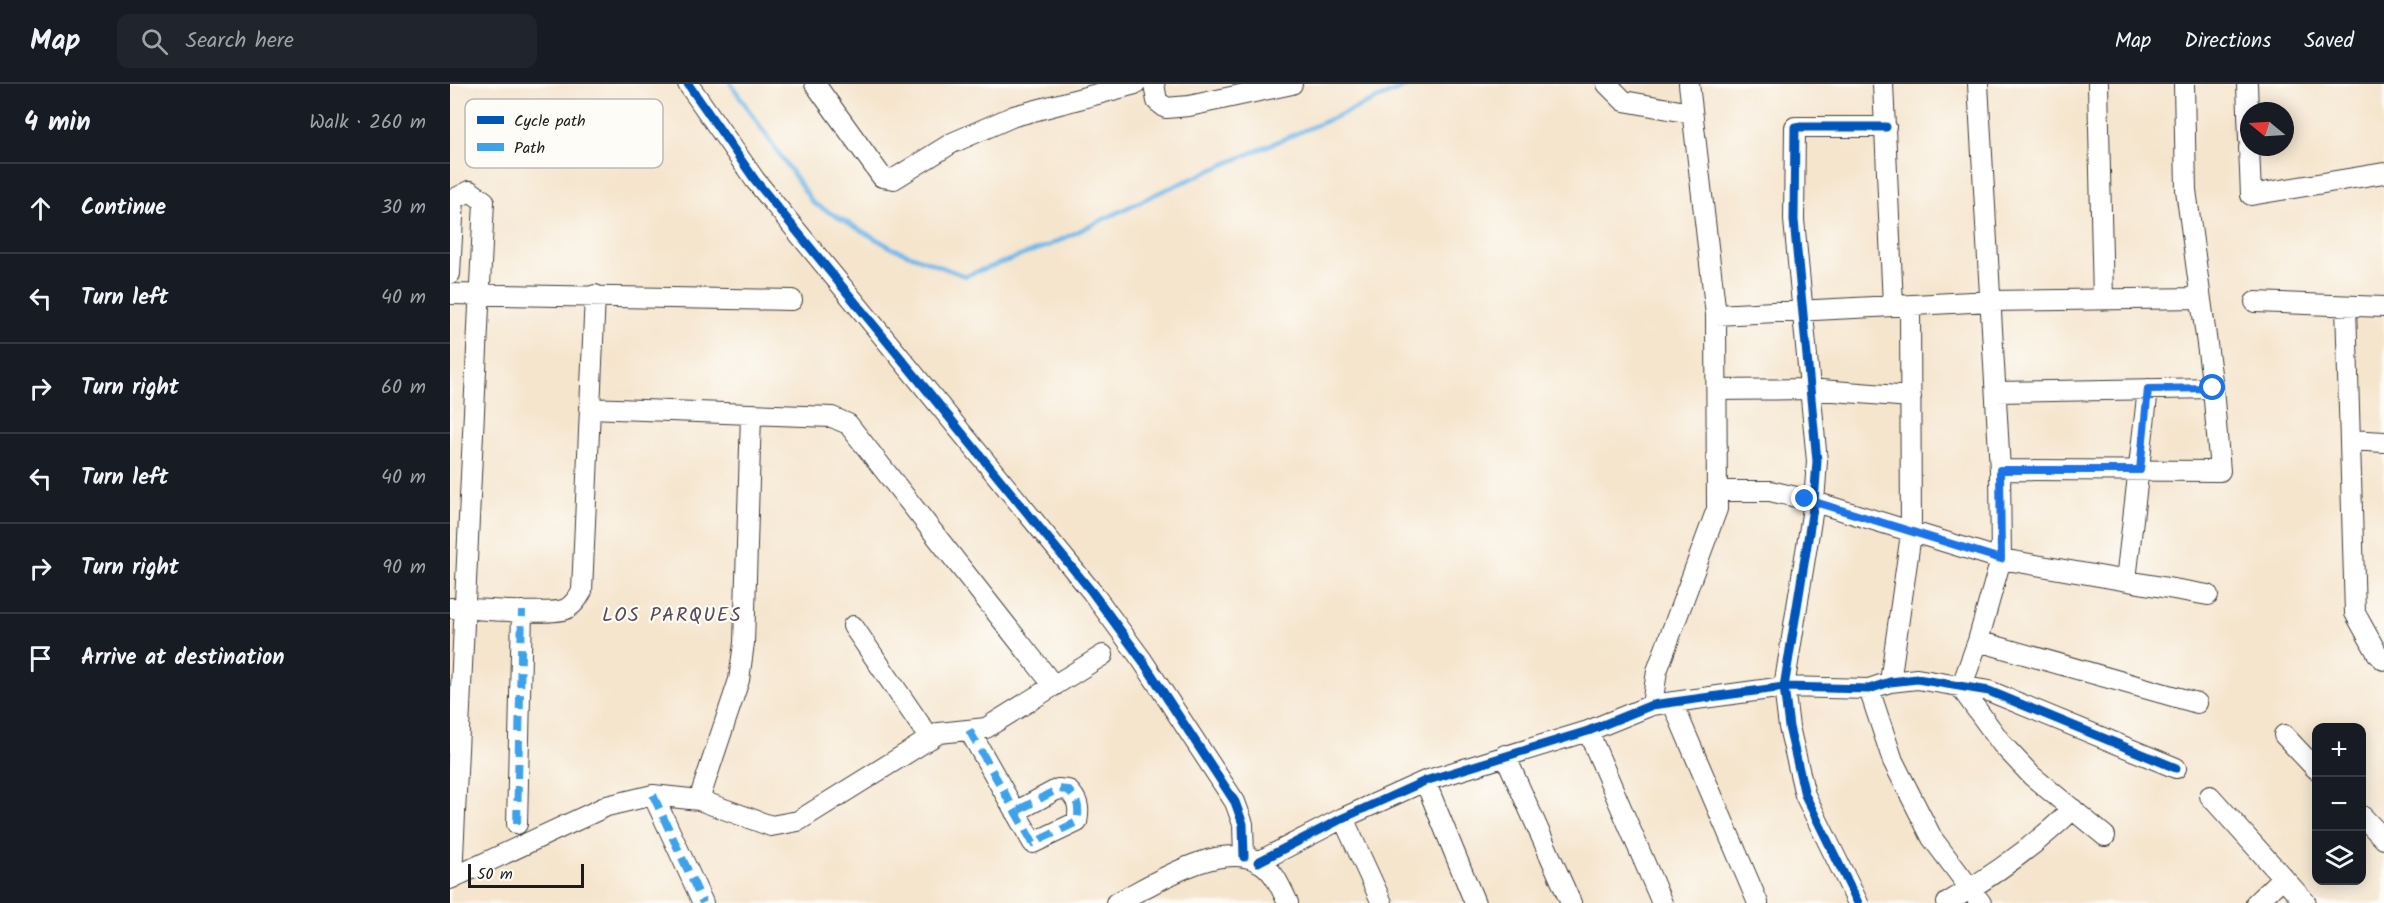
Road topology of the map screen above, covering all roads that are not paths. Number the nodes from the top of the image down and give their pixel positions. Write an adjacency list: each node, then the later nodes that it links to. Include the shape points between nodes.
1 (688, 84): 82 (street, via 755,180 1011,492 1142,660 1235,802)
2 (1135, 84): 12 (street, via 1014,116 952,143 888,180 882,177)
3 (1154, 84): 4 (street, via 1157,101 1166,108)
4 (1292, 84)
5 (1607, 84): 14 (street, via 1624,100)
6 (1689, 84): 14 (street)
7 (1883, 84): 15 (street)
8 (1978, 84): 25 (street)
9 (2098, 84): 24 (street)
10 (2184, 84): 22 (street, via 2186,190)
11 (2247, 84): 13 (street)
12 (819, 85)
13 (2248, 102)
14 (1691, 113): 31 (street)
15 (1886, 127): 27 (street); 30 (street, via 1795,127 1794,220)
16 (2249, 156): 17 (street, via 2251,195)
17 (2384, 173)
18 (450, 274): 20 (street, via 454,199 470,191 484,201)
19 (450, 294): 20 (street)
20 (480, 294): 21 (street); 50 (street)
21 (595, 295): 23 (street); 38 (street)
22 (2200, 298): 24 (street); 32 (street)
23 (792, 300)
24 (2103, 300): 25 (street)
25 (1991, 301): 27 (street); 36 (street)
26 (2256, 302): 28 (street)
27 (1902, 306): 30 (street); 37 (street)
28 (2346, 306): 29 (street); 40 (street)
29 (2384, 307)
30 (1802, 310): 31 (street); 33 (street)
31 (1716, 315): 35 (street)
32 (2213, 388): 34 (street); 43 (street, via 2220,471)
33 (1808, 389): 35 (street); 37 (street); 45 (street, via 1817,461)
34 (2148, 389): 36 (street); 43 (street)
35 (1717, 390): 44 (street)
36 (1996, 392): 42 (street)
37 (1911, 397): 46 (street)
38 (589, 408): 39 (street); 51 (street, via 582,591 565,610)
39 (751, 415): 57 (street, via 832,417 848,424); 74 (street, via 744,643 739,680)
40 (2350, 440): 41 (street); 54 (street, via 2355,613)
41 (2384, 442)
42 (2000, 470): 43 (street); 47 (street)
43 (2140, 470): 48 (street)
44 (1717, 491): 45 (street, via 1770,491); 63 (street, via 1717,509 1657,671)
45 (1814, 502): 46 (street); 58 (street)
46 (1911, 534): 47 (street); 56 (street)
47 (2001, 559): 48 (street); 53 (street)
48 (2126, 580): 49 (street)
49 (2208, 595)
50 (458, 608): 51 (street); 84 (street)
51 (522, 611): 79 (street)
52 (853, 626): 67 (street)
53 (1978, 641): 59 (street); 61 (street)
54 (2382, 652)
55 (1103, 655): 57 (street)
56 (1890, 682): 59 (street, via 1917,679); 60 (street)
57 (1054, 686): 64 (street, via 986,729)
58 (1784, 687): 60 (street); 62 (street); 94 (street, via 1805,795)
59 (1961, 688): 70 (street, via 1989,691); 75 (street, via 2002,744 2032,776)
60 (1869, 689): 85 (street, via 1893,761 1932,838)
61 (2197, 703)
62 (1673, 704): 63 (street); 93 (street)
63 (1652, 705): 65 (street)
64 (969, 730): 67 (street, via 939,733); 76 (street)
65 (1588, 731): 68 (street); 92 (street)
66 (2284, 735): 69 (street)
67 (930, 739): 74 (street, via 798,821 771,826)
68 (1505, 755): 71 (street); 91 (street)
69 (2312, 765)
70 (2176, 768)
71 (1425, 781): 77 (street); 90 (street)
72 (653, 795): 74 (street); 84 (street, via 607,806); 86 (street)
73 (2210, 796): 83 (street)
74 (699, 800)
75 (2073, 809): 80 (street); 85 (street)
76 (1016, 812)
77 (1343, 818): 82 (street); 89 (street)
78 (2366, 821): 81 (street)
79 (517, 824)
80 (2105, 836)
81 (2384, 839)
82 (1251, 860): 87 (street, via 1219,856); 88 (street, via 1277,881)
83 (2283, 877): 96 (street); 97 (street)
84 (451, 878)
85 (1975, 896): 95 (street)
86 (703, 903)
87 (1116, 903)
88 (1288, 903)
89 (1382, 903)
90 (1475, 903)
91 (1571, 903)
92 (1662, 903)
93 (1758, 903)
94 (1858, 903)
95 (1947, 903)
96 (2256, 903)
97 (2306, 903)

